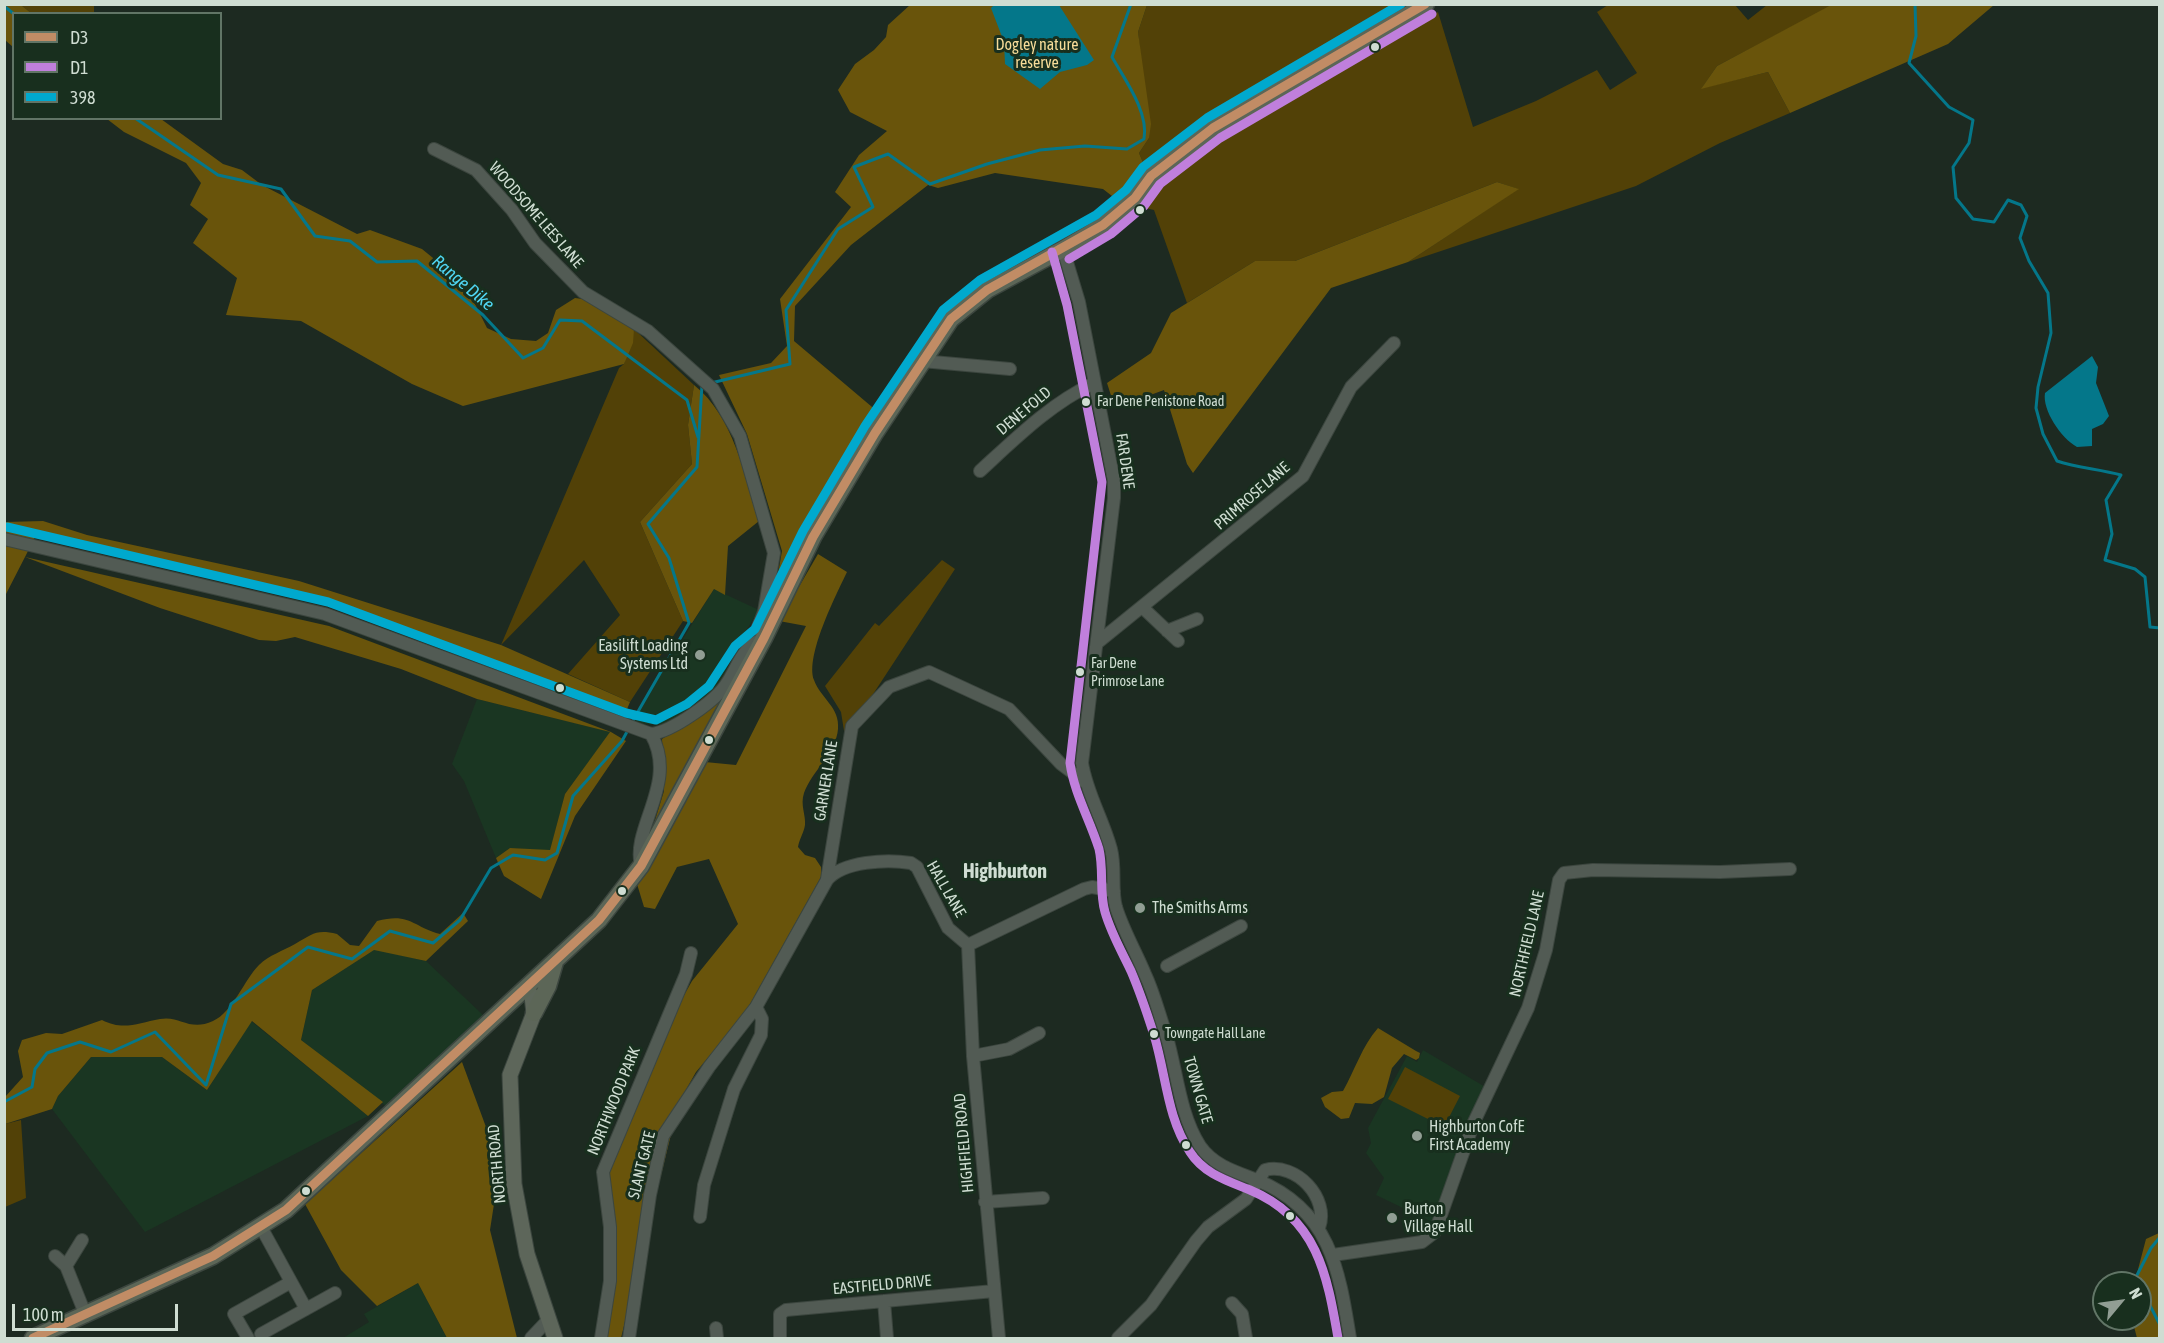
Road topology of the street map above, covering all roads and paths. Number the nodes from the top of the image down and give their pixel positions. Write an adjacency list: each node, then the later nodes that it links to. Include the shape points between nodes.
1 (1426, 4): 3 (highway, via 1213,128 1151,176 1135,198 1103,225)
2 (434, 149): 13 (street, WOODSOME LEES LANE, via 476,170 535,243 583,292 648,331 713,389 740,436 774,553 758,627)
3 (1064, 249): 5 (highway, via 987,290 951,320); 7 (street, FAR DENE, via 1079,302)
4 (1394, 343): 10 (street, PRIMROSE LANE, via 1351,387 1303,476)
5 (922, 361): 6 (street); 13 (highway, via 813,537)
6 (1010, 369)
7 (1094, 383): 8 (street, DENE FOLD, via 1051,408); 15 (street, FAR DENE, via 1112,463 1114,498)
8 (980, 471)
9 (4, 539): 16 (street, via 325,614)
10 (1142, 607): 12 (street); 15 (street, PRIMROSE LANE)
11 (1197, 619): 12 (street)
12 (1167, 631): 14 (street)
13 (764, 638): 16 (street, via 751,643 718,694 668,729); 18 (highway)
14 (1178, 641)
15 (1097, 643): 17 (street, FAR DENE, via 1083,740)
16 (646, 732): 18 (street, via 657,749 658,794 638,853)
17 (1085, 782): 20 (street, GARNER LANE, via 1061,764 1009,709 930,672 889,687 852,726); 21 (street, FAR DENE, via 1111,849)
18 (641, 866): 25 (highway, via 599,920)
19 (1790, 869): 39 (street, NORTHFIELD LANE, via 1564,873 1559,880 1546,950 1528,1008 1474,1122 1435,1232 1422,1242)
20 (827, 880): 23 (street, HALL LANE, via 845,866 911,863 917,867 948,928); 28 (street, SLANT GATE)
21 (1114, 891): 23 (street, via 1084,889); 26 (street, TOWN GATE, via 1120,920)
22 (1241, 926): 26 (street)
23 (968, 945): 31 (street, HIGHFIELD ROAD)
24 (691, 953): 56 (street, NORTHWOOD PARK, via 686,974 603,1172 610,1227 610,1281)
25 (555, 961): 27 (highway); 29 (highway)
26 (1157, 971): 32 (street, TOWN GATE, via 1167,1037 1186,1116 1196,1138 1220,1164)
27 (526, 989): 29 (main road, via 532,996); 36 (highway, via 324,1178)
28 (756, 1006): 35 (street, via 762,1019 761,1035 734,1089 704,1185); 50 (street, SLANT GATE, via 663,1136 650,1195)
29 (534, 1013): 49 (main road, NORTH ROAD, via 510,1075 514,1184 527,1254)
30 (1039, 1033): 31 (street, via 1009,1049)
31 (973, 1056): 34 (street, HIGHFIELD ROAD)
32 (1257, 1180): 37 (street, TOWN GATE, via 1292,1199); 37 (street, via 1271,1168 1304,1181 1320,1204); 62 (street, via 1246,1199 1196,1240 1151,1305)
33 (1043, 1198): 34 (street)
34 (985, 1202): 43 (street, HIGHFIELD ROAD)
35 (699, 1217)
36 (261, 1227): 42 (street); 48 (highway, via 213,1256)
37 (1319, 1228): 39 (street)
38 (82, 1240): 41 (street)
39 (1333, 1255): 64 (street)
40 (55, 1256): 41 (street)
41 (66, 1266): 48 (street)
42 (291, 1282): 47 (street); 53 (street, via 234,1314)
43 (994, 1291): 45 (street, EASTFIELD DRIVE); 61 (street, HIGHFIELD ROAD)
44 (335, 1293): 47 (street)
45 (884, 1301): 59 (street, EASTFIELD DRIVE, via 786,1310 780,1314); 60 (street)
46 (1232, 1303): 63 (street, via 1242,1314)
47 (306, 1309): 51 (street)
48 (86, 1316): 52 (highway)
49 (549, 1319): 54 (street); 55 (main road, NORTH ROAD)
50 (632, 1323): 57 (street, SLANT GATE); 58 (street)
51 (261, 1334)
52 (33, 1338)
53 (248, 1338)
54 (531, 1338)
55 (555, 1338)
56 (601, 1338)
57 (628, 1338)
58 (641, 1338)
59 (780, 1338)
60 (887, 1338)
61 (999, 1338)
62 (1118, 1338)
63 (1246, 1338)
64 (1350, 1338)

